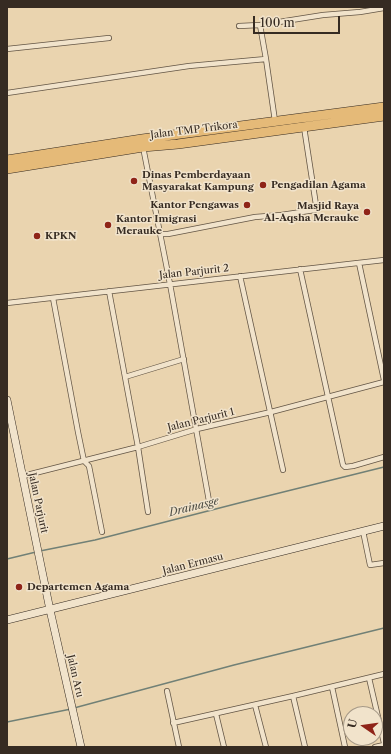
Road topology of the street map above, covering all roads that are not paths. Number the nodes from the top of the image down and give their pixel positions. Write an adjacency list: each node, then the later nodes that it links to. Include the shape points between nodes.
1 (384, 8): 2 (street)
2 (260, 25): 3 (street); 6 (street)
3 (239, 26)
4 (108, 38): 5 (street)
5 (7, 49)
6 (266, 59): 7 (street, via 189,66); 10 (street)
7 (7, 93)
8 (384, 107): 11 (highway, Jalan TMP Trikora)
9 (384, 116): 12 (highway, Jalan TMP Trikora)
10 (274, 121): 11 (highway, Jalan TMP Trikora); 13 (highway, Jalan TMP Trikora)
11 (292, 124): 12 (highway, Jalan TMP Trikora); 13 (highway, Jalan TMP Trikora, via 178,144)
12 (304, 127): 16 (street, via 315,210 255,217)
13 (142, 143): 14 (highway, Jalan TMP Trikora); 15 (highway, Jalan TMP Trikora); 16 (street)
14 (7, 160)
15 (7, 169)
16 (160, 234): 21 (street)
17 (384, 260): 18 (street, Jalan Parjurit 2)
18 (359, 263): 19 (street, Jalan Parjurit 2); 27 (street)
19 (300, 270): 20 (street, Jalan Parjurit 2); 28 (street)
20 (240, 276): 21 (street, Jalan Parjurit 2); 30 (street)
21 (170, 284): 22 (street, Jalan Parjurit 2); 25 (street)
22 (109, 291): 23 (street, Jalan Parjurit 2); 26 (street)
23 (53, 298): 24 (street, Jalan Parjurit 2); 34 (street)
24 (7, 303)
25 (184, 359): 26 (street); 31 (street)
26 (125, 377): 32 (street)
27 (384, 381): 28 (street, Jalan Parjurit 1)
28 (328, 397): 30 (street, Jalan Parjurit 1); 33 (street, via 343,465 354,466)
29 (7, 404): 36 (street, Jalan Parjurit)
30 (271, 412): 31 (street, Jalan Parjurit 1); 35 (street)
31 (197, 429): 32 (street, Jalan Parjurit 1); 37 (street)
32 (138, 447): 34 (street, Jalan Parjurit 1); 38 (street)
33 (384, 457)
34 (84, 461): 36 (street, Jalan Parjurit 1); 41 (street, via 88,466)
35 (283, 470)
36 (23, 476): 43 (street, Jalan Parjurit)
37 (209, 501)
38 (148, 512)
39 (384, 526): 40 (street, Jalan Ermasu)
40 (363, 531): 42 (street, via 370,565); 43 (street, Jalan Ermasu)
41 (102, 532)
42 (384, 562)
43 (50, 610): 44 (street, Jalan Ermasu); 54 (street, Jalan Aru)
44 (7, 620)
45 (384, 674): 46 (street)
46 (370, 678): 47 (street); 53 (street)
47 (332, 687): 49 (street); 59 (street)
48 (167, 692): 52 (street)
49 (293, 696): 50 (street); 58 (street)
50 (255, 705): 51 (street); 57 (street)
51 (216, 714): 52 (street); 56 (street)
52 (174, 723): 55 (street)
53 (384, 744): 60 (street)
54 (81, 747)
55 (179, 747)
56 (224, 747)
57 (266, 747)
58 (305, 747)
59 (345, 747)
60 (375, 747)

